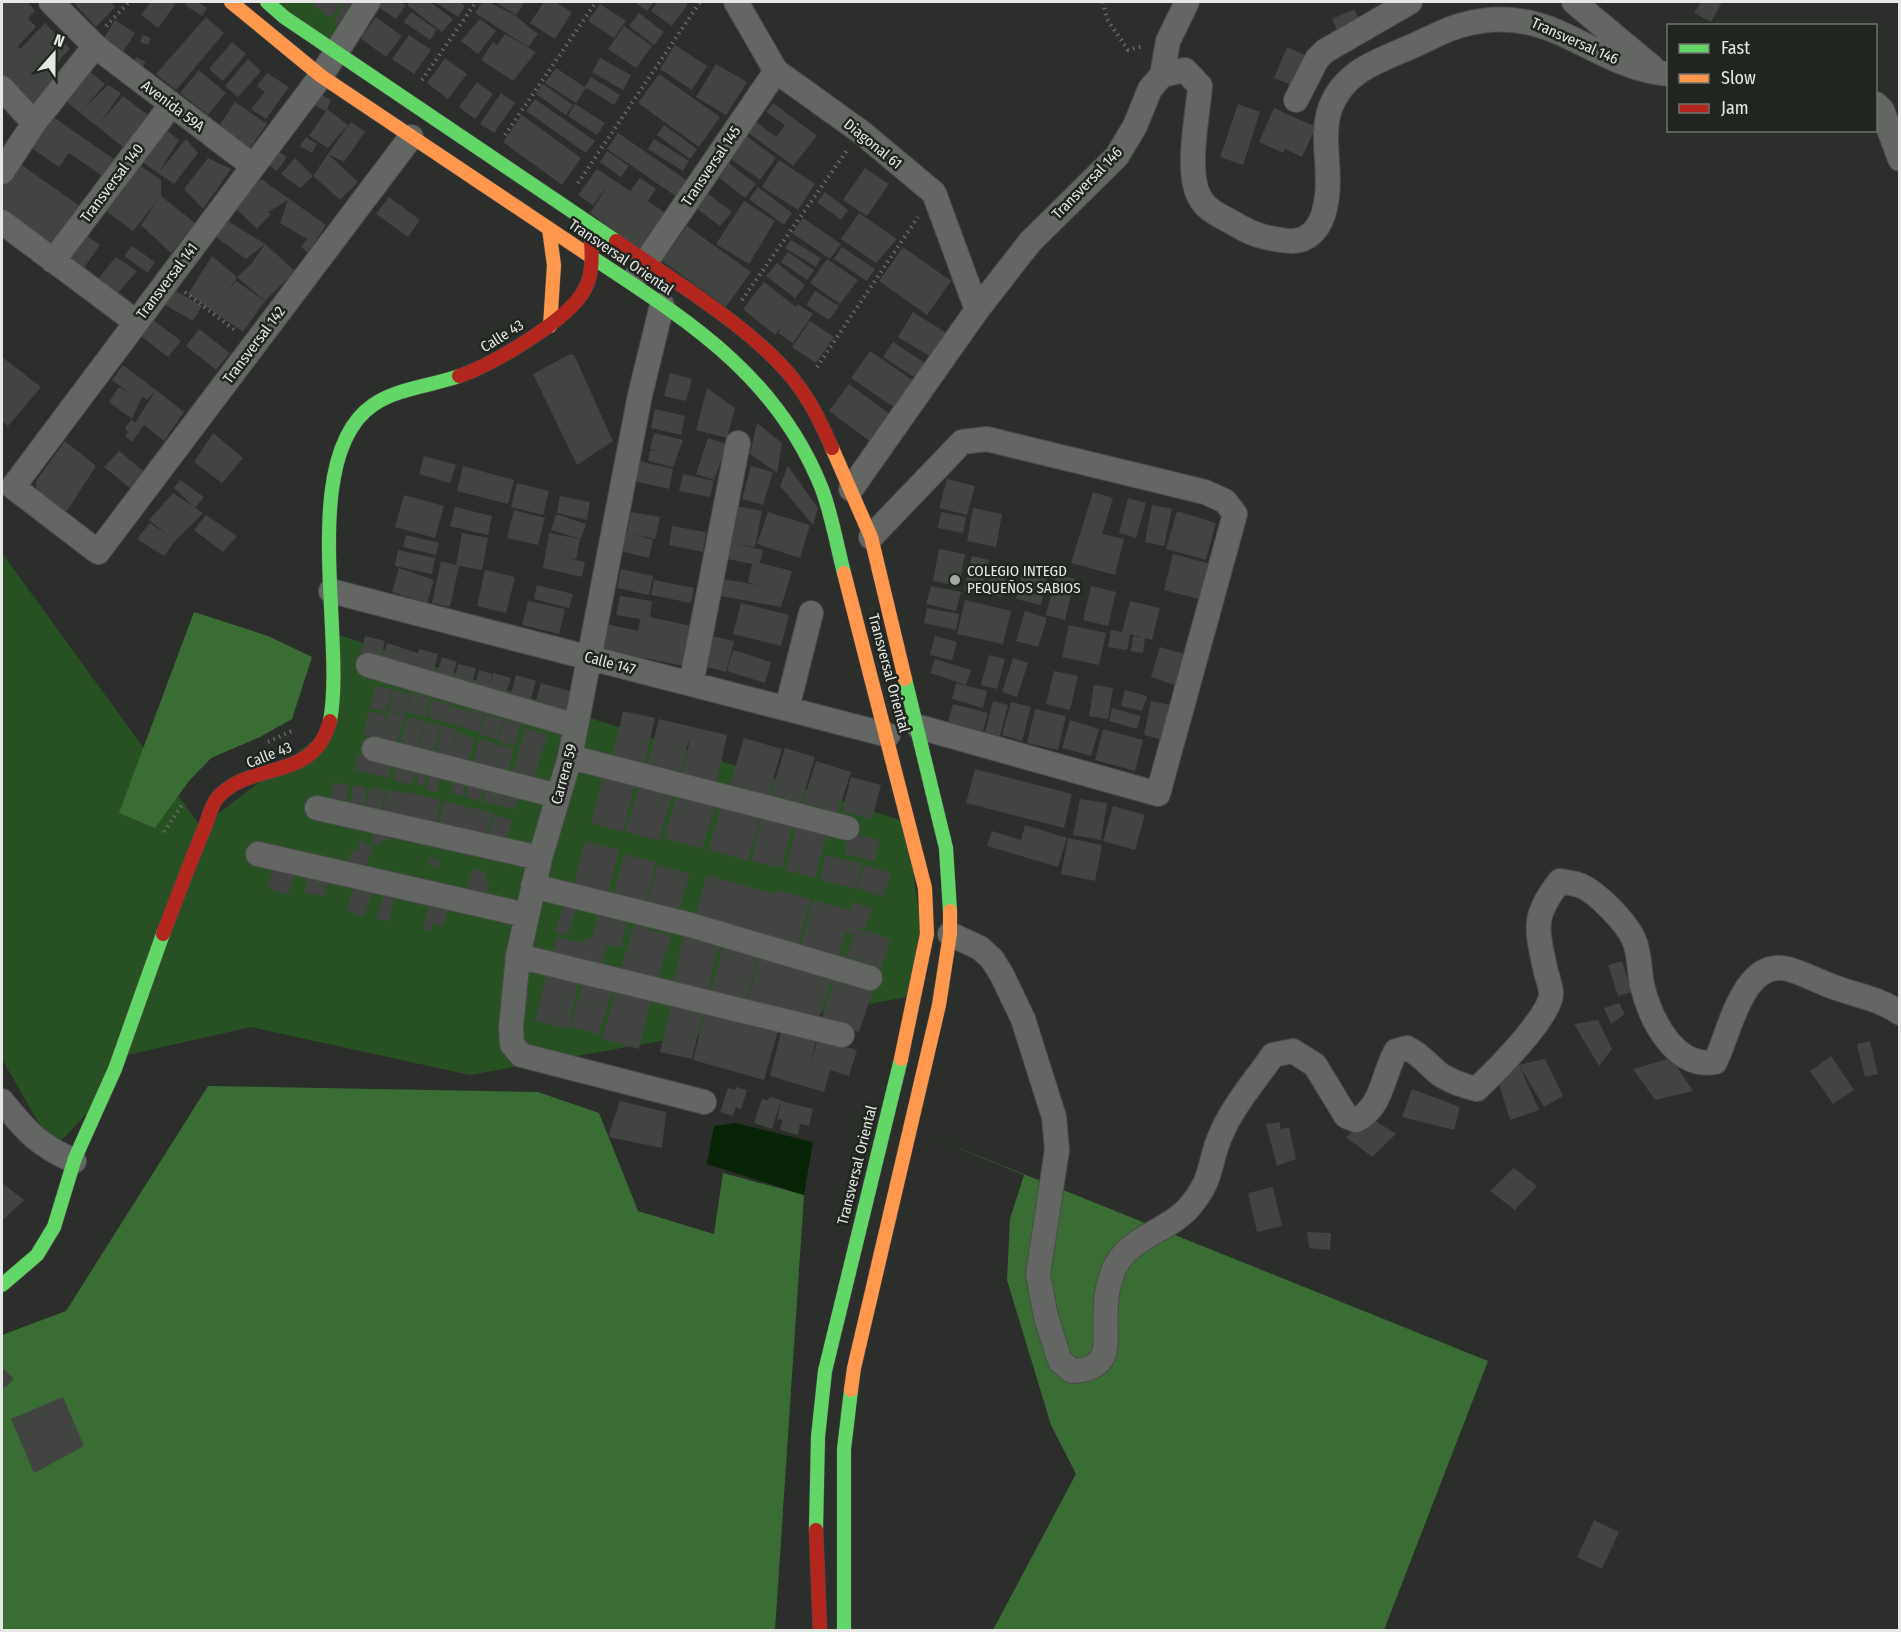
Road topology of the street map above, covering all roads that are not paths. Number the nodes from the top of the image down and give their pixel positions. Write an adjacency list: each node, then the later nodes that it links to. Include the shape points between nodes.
1 (51, 2): 9 (street, Avenida 59A)
2 (231, 2): 14 (main road, Transversal Oriental)
3 (267, 2): 10 (main road, Transversal Oriental)
4 (368, 2): 10 (street, Transversal 141)
5 (736, 2): 11 (street, Diagonal 61)
6 (1187, 2): 13 (street, via 1168,41)
7 (1410, 2): 16 (street, via 1325,51 1317,58)
8 (1574, 2): 12 (street)
9 (93, 44): 17 (street, Avenida 59A); 19 (street)
10 (336, 52): 14 (street, Transversal 141); 24 (main road, Transversal Oriental)
11 (776, 71): 29 (street, Transversal 145); 32 (street, Diagonal 61, via 861,132 934,194)
12 (1663, 73): 13 (street, Transversal 146, via 1623,62 1544,24 1522,18 1464,24 1365,65 1331,106 1324,216 1312,233 1293,242 1243,229 1213,212 1199,198 1192,167 1200,86 1185,70)
13 (1162, 75): 32 (street, Transversal 146, via 1150,89 1117,156 1030,243)
14 (321, 76): 20 (main road, Transversal Oriental); 22 (street, Transversal 141)
15 (2, 88): 19 (street)
16 (1296, 100)
17 (171, 105): 22 (street, Avenida 59A); 28 (street, Transversal 140)
18 (1877, 106): 21 (street, via 1890,129)
19 (34, 123): 23 (street)
20 (411, 138): 26 (main road, Transversal Oriental); 38 (street, Transversal 142)
21 (1899, 159)
22 (253, 166): 33 (street, Transversal 141)
23 (2, 172)
24 (583, 217): 27 (main road, Calle 43); 29 (main road, Transversal Oriental)
25 (2, 222): 28 (street)
26 (549, 229): 27 (main road, Transversal Oriental); 34 (main road, via 556,273)
27 (595, 259): 30 (main road, Transversal Oriental); 34 (main road, Calle 43, via 585,292)
28 (53, 261): 33 (street)
29 (646, 261): 30 (street, Transversal 145); 36 (main road, Transversal Oriental, via 774,358 802,390)
30 (631, 283): 31 (main road, Transversal Oriental)
31 (662, 305): 41 (street, Carrera 59, via 640,395); 47 (main road, Transversal Oriental, via 696,327 744,369 775,405 802,448 834,528)
32 (977, 310): 36 (street, Transversal 146)
33 (136, 322): 38 (street, Transversal 141, via 13,487)
34 (550, 326): 39 (main road, Calle 43, via 468,374 384,396 362,411 347,432 339,456 331,521)
35 (738, 443): 43 (street)
36 (851, 489): 37 (main road, Transversal Oriental)
37 (871, 537): 46 (main road, Transversal Oriental); 46 (street, via 962,442 987,439 1205,492 1225,501 1235,514 1158,794)
38 (98, 552)
39 (331, 591): 41 (street, Calle 147); 64 (main road, Calle 43, via 335,688 326,734 310,755 218,797 186,871 118,1059)
40 (811, 613): 44 (street)
41 (588, 657): 43 (street, Calle 147); 45 (street, Carrera 59)
42 (368, 665): 45 (street)
43 (691, 684): 44 (street, Calle 147)
44 (787, 708): 47 (street, Calle 147)
45 (576, 726): 49 (street, Carrera 59)
46 (919, 727): 57 (main road, Transversal Oriental, via 946,848 951,884)
47 (888, 735): 66 (main road, Transversal Oriental, via 925,888 927,934 916,997 825,1371 815,1515)
48 (374, 749): 50 (street)
49 (570, 757): 50 (street, Carrera 59); 52 (street)
50 (558, 796): 54 (street, Carrera 59)
51 (317, 808): 54 (street)
52 (847, 828)
53 (258, 854): 56 (street)
54 (540, 858): 55 (street, Carrera 59)
55 (533, 886): 56 (street, Carrera 59); 59 (street, via 687,924)
56 (526, 915): 58 (street, Carrera 59)
57 (950, 934): 60 (street, via 980,948 1002,975 1023,1019 1054,1117 1057,1150 1038,1274 1060,1361 1072,1371 1087,1370 1100,1362 1105,1353 1106,1307 1113,1271 1127,1250 1190,1207 1209,1181 1219,1139 1233,1111 1274,1055 1293,1051 1315,1065 1346,1116 1356,1120 1376,1103 1396,1051 1407,1048 1420,1054 1440,1074 1477,1089 1504,1064 1551,996 1537,926 1546,899 1560,881 1580,885 1626,924 1635,942 1645,994 1662,1034 1678,1052 1696,1062 1715,1062 1743,991 1768,970 1786,968 1887,1004); 67 (main road, Transversal Oriental, via 939,1005 854,1368 844,1449)
58 (518, 956): 61 (street); 63 (street, Carrera 59, via 511,1027 512,1044 521,1054)
59 (870, 978)
60 (1899, 1013)
61 (842, 1035)
62 (2, 1101): 64 (street, via 47,1149)
63 (704, 1102)
64 (74, 1161): 65 (main road, Calle 43, via 59,1219 39,1254)
65 (2, 1285)
66 (820, 1630)
67 (844, 1630)

